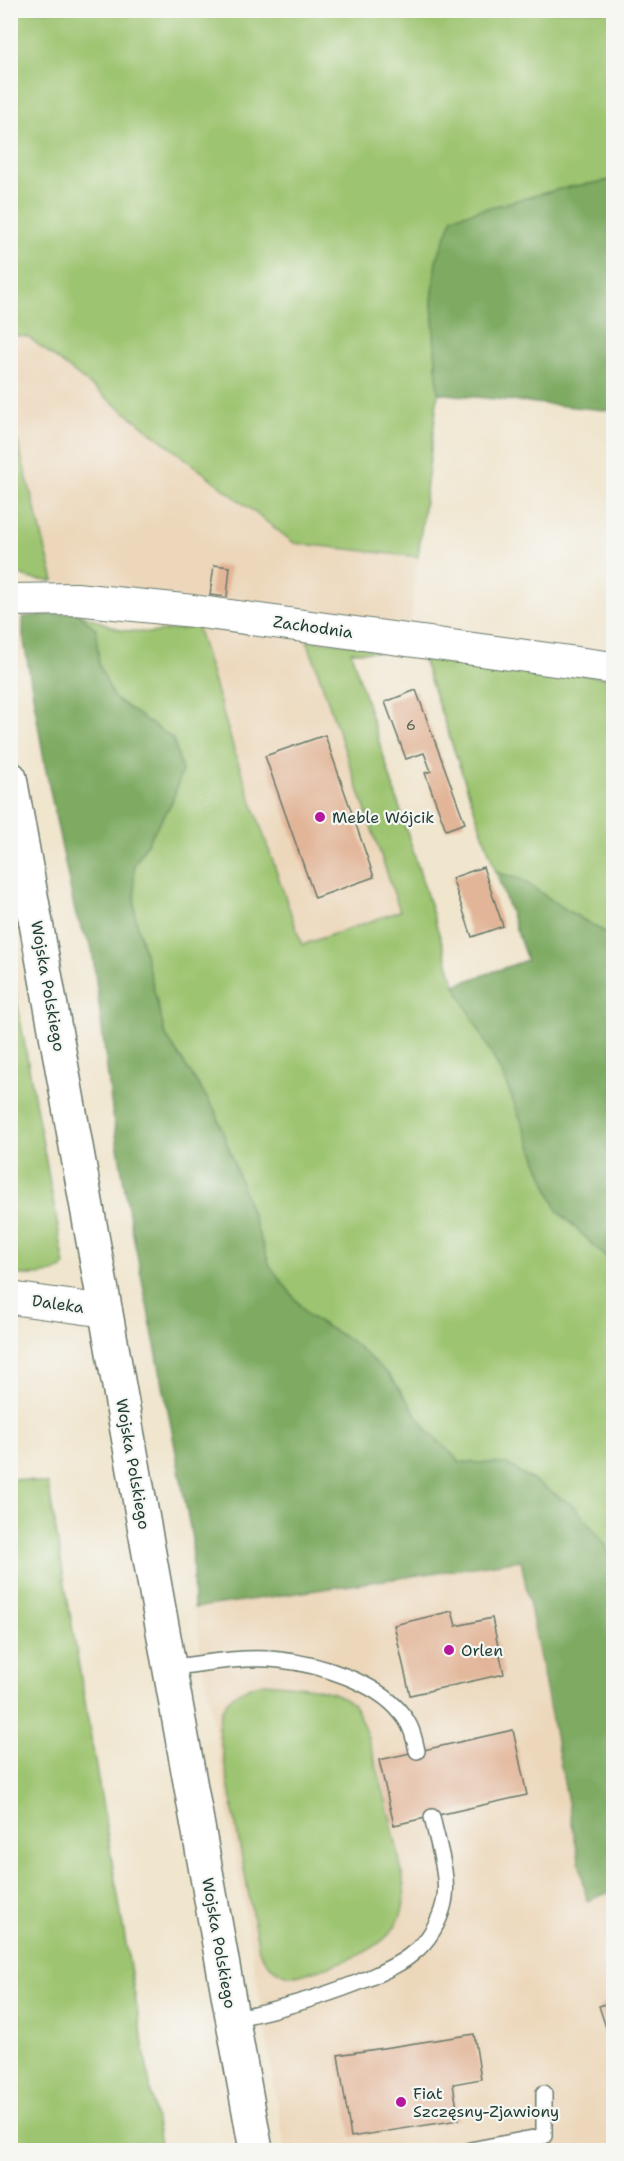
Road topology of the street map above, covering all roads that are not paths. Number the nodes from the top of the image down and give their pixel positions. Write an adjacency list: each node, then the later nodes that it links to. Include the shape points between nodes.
1 (10, 600): 2 (street, Zachodnia, via 76,599 193,611)
2 (614, 668)
3 (10, 778): 5 (main road, Wojska Polskiego)
4 (10, 1298): 5 (street, Daleka)
5 (106, 1311): 6 (main road, Wojska Polskiego)
6 (170, 1668): 7 (lane, via 279,1660 328,1670 368,1687 391,1703 408,1722); 9 (main road, Wojska Polskiego)
7 (417, 1751)
8 (432, 1817): 9 (lane, via 444,1875 444,1901 432,1932 414,1953 347,1988 290,2007)
9 (232, 2019): 11 (main road, Wojska Polskiego)
10 (544, 2093): 12 (lane, via 544,2136)
11 (256, 2151)
12 (470, 2151)

